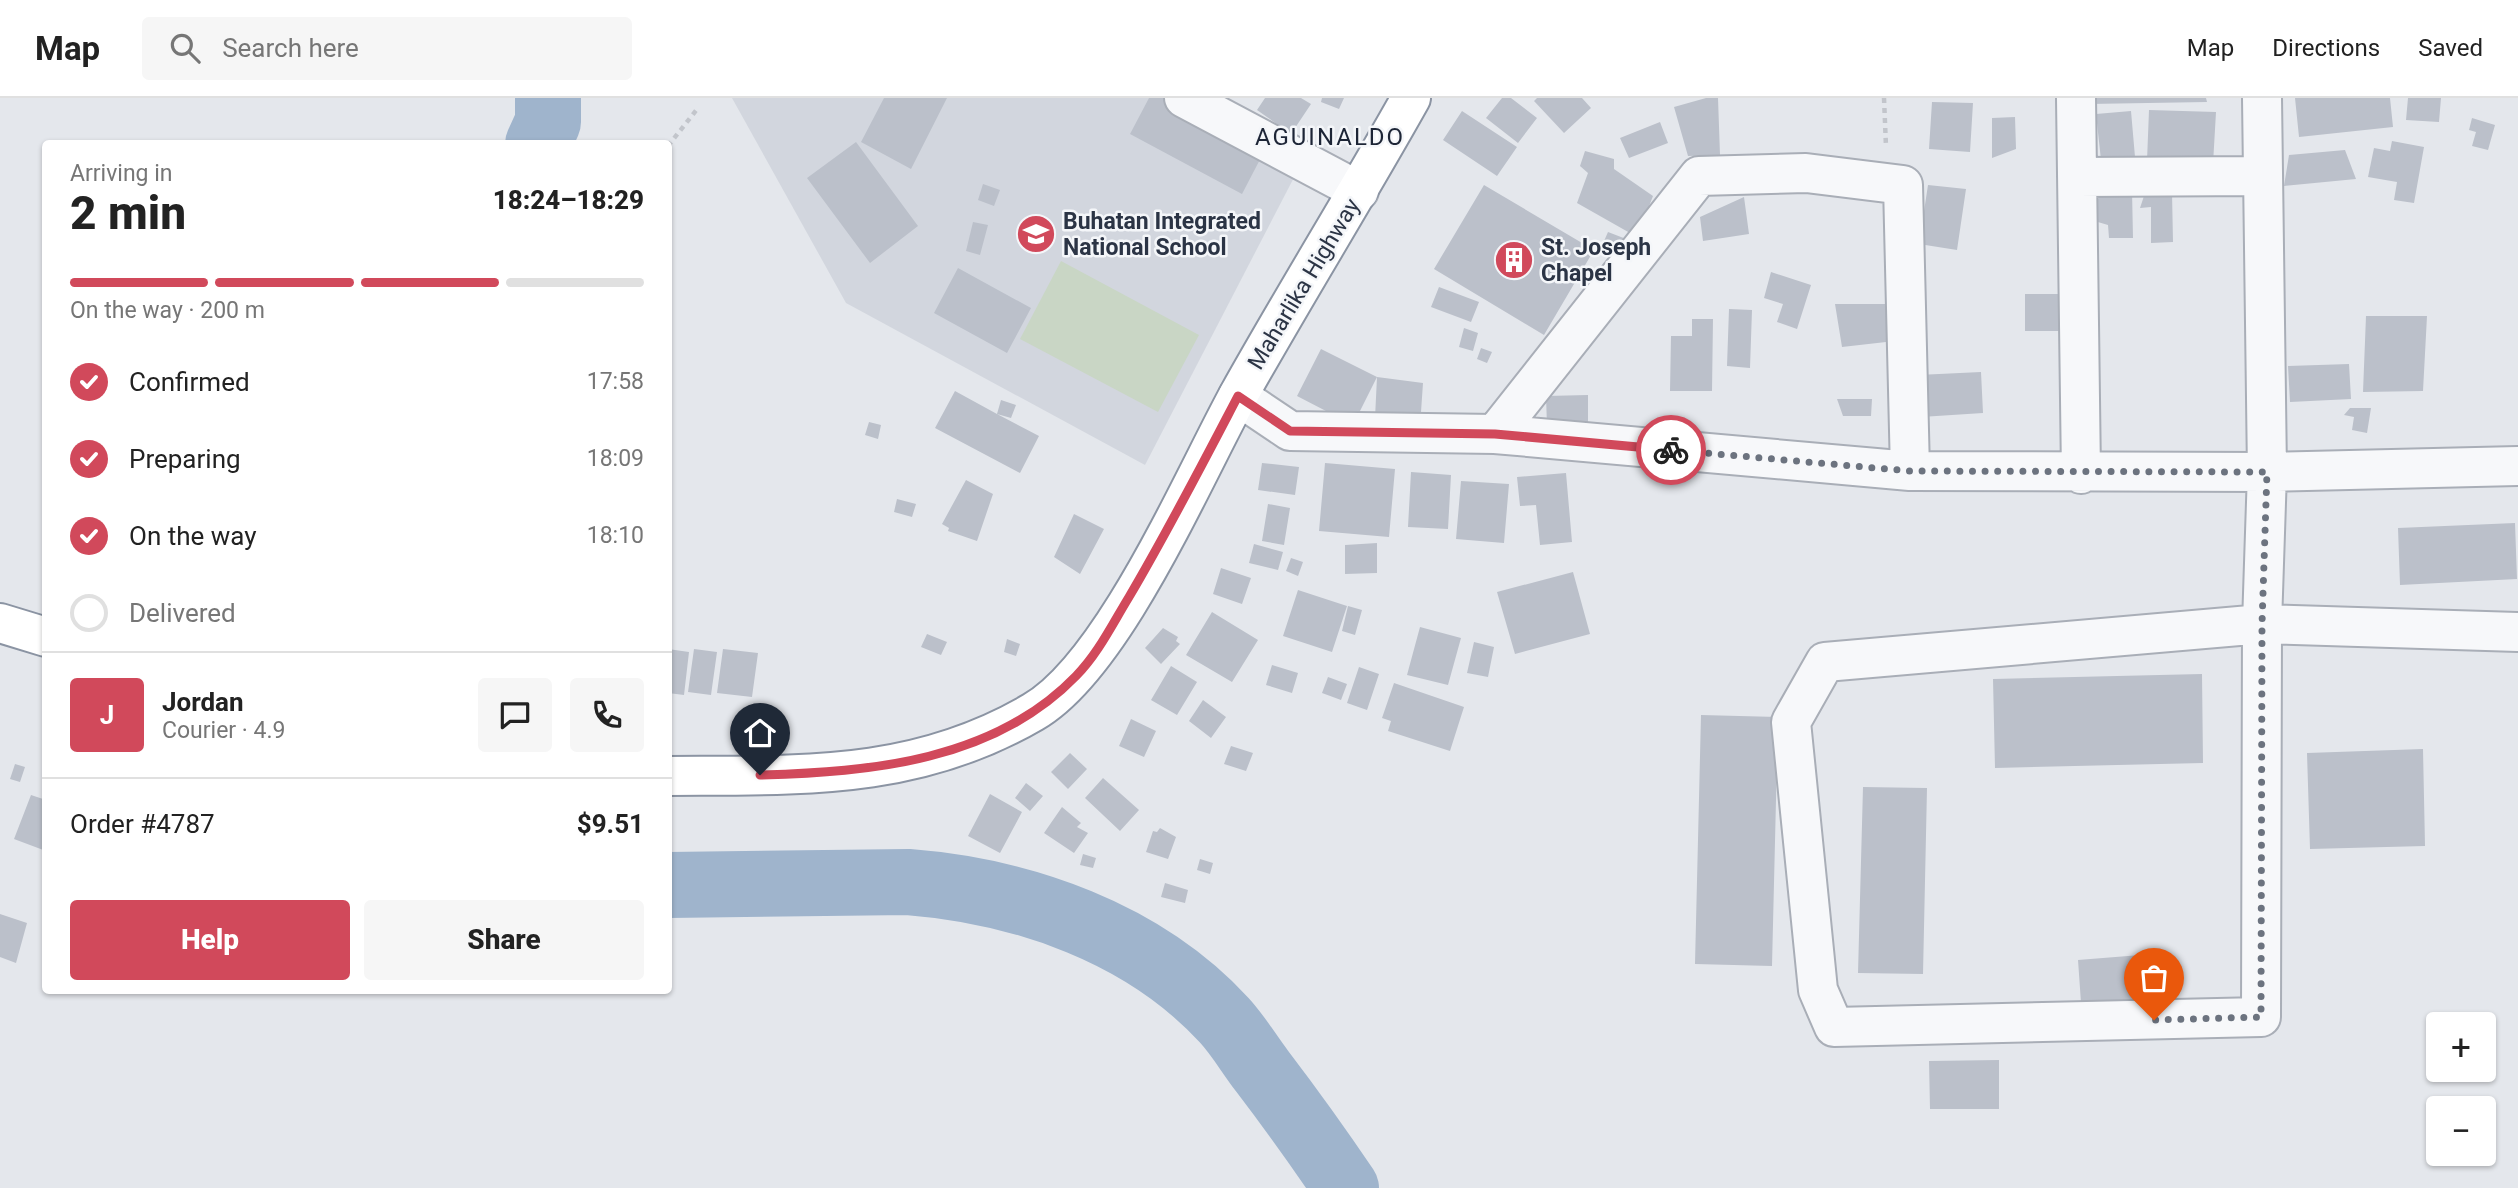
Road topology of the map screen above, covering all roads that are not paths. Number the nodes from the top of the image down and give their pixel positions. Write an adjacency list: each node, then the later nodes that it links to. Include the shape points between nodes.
1 (1184, 98): 7 (street)
2 (1411, 98): 7 (highway, Maharlika Highway)
3 (2077, 98): 6 (street)
4 (2262, 98): 5 (street)
5 (2262, 176): 6 (street); 12 (street)
6 (2077, 177): 13 (street)
7 (1359, 191): 8 (highway, Maharlika Highway)
8 (1238, 396): 9 (street, via 1290,431); 18 (highway, Maharlika Highway, via 1108,632 1077,676 1037,710 989,736 891,766 836,773)
9 (1495, 434): 11 (street); 11 (street, via 1699,176 1806,173 1903,185)
10 (2518, 466): 12 (street)
11 (1910, 471): 13 (street)
12 (2267, 472): 13 (street); 15 (street)
13 (2081, 474)
14 (0, 623): 17 (highway)
15 (2262, 624): 15 (street, via 2261,1017 1834,1027 1818,990 1791,722 1825,662); 16 (street)
16 (2518, 632)
17 (42, 636)
18 (672, 776)

